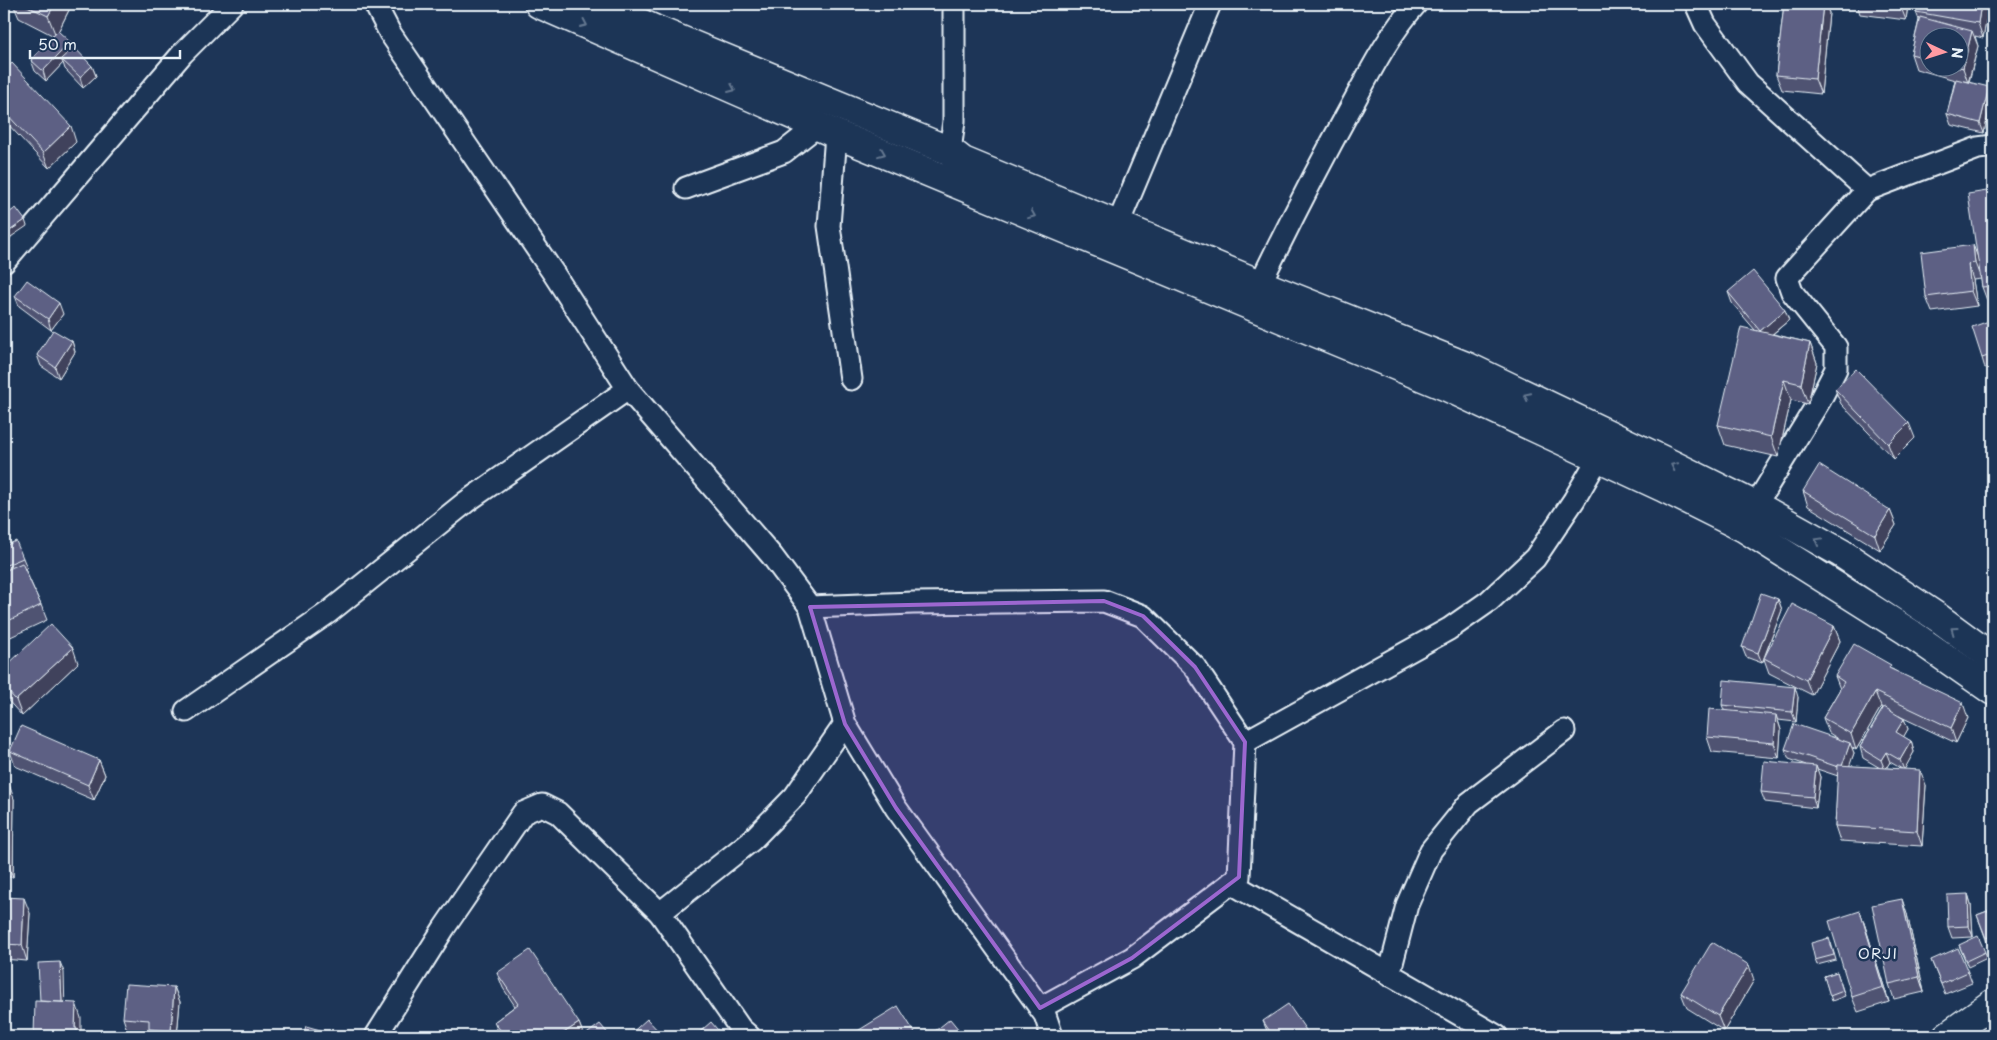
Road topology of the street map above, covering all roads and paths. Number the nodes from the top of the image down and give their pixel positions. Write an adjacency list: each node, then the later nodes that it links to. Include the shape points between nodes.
1 (232, 4): 15 (street, via 182,54)
2 (375, 4): 18 (street, via 390,34 554,274)
3 (539, 4): 9 (main road, one-way to 9)
4 (598, 4): 11 (main road)
5 (954, 4): 11 (street, via 954,121)
6 (1210, 4): 14 (street)
7 (1416, 4): 16 (street, via 1401,21 1361,90 1302,196)
8 (1696, 4): 13 (street, via 1704,24 1748,83)
9 (826, 130): 12 (street, via 784,152); 17 (street, via 829,226); 19 (main road, one-way to 19, via 1447,387)
10 (1993, 146): 13 (street, via 1978,148)
11 (950, 151): 14 (main road, via 963,160)
12 (686, 188)
13 (1867, 190): 20 (street, via 1788,278 1792,292 1836,347 1836,369)
14 (1118, 224): 16 (main road)
15 (4, 262)
16 (1260, 284): 20 (main road, one-way to 16, via 1468,367)
17 (851, 379)
18 (628, 389): 21 (street, via 772,556); 24 (street, via 466,502 329,612)
19 (1599, 457): 23 (main road, via 1744,528 1907,631); 27 (street, via 1535,558 1489,601 1448,629)
20 (1755, 506): 22 (main road, one-way to 20, via 1841,553)
21 (810, 607): 25 (street); 27 (street, via 913,602 1104,601 1143,616 1195,667)
22 (1993, 658)
23 (1993, 691)
24 (186, 711)
25 (846, 724): 29 (street, via 795,796 752,840); 32 (street, via 896,808)
26 (1564, 731): 30 (street, via 1469,803 1431,850 1407,905)
27 (1246, 742): 28 (street, via 1239,877)
28 (1231, 883): 30 (street); 32 (street, via 1132,958)
29 (660, 913): 33 (street, via 558,814 542,805 523,813 444,928); 34 (street, via 740,1028)
30 (1389, 975): 36 (street)
31 (1993, 1003): 37 (main road)
32 (1040, 1008): 35 (street)
33 (376, 1036)
34 (749, 1036)
35 (1052, 1036)
36 (1497, 1036)
37 (1946, 1036)

